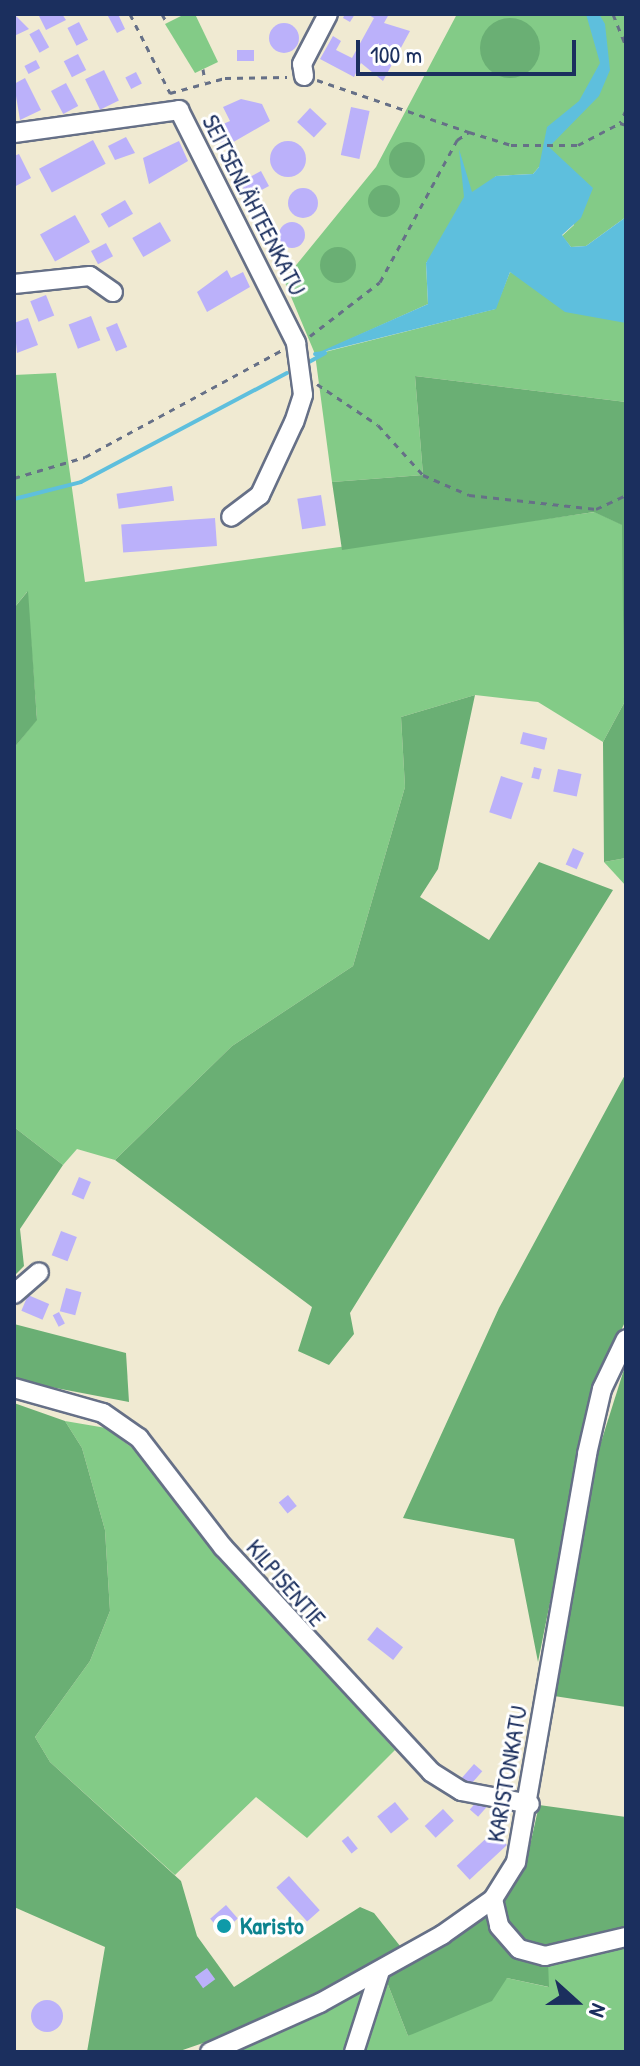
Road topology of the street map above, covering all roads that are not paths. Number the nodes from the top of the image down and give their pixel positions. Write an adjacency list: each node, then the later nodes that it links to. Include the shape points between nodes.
1 (328, 14): 2 (street, via 302,64)
2 (304, 76)
3 (14, 133): 6 (street, SEITSENLÄHTEENKATU, via 174,102 296,343 294,422 260,495)
4 (14, 284): 5 (street, via 90,276)
5 (113, 292)
6 (231, 517)
7 (39, 1272): 8 (street)
8 (14, 1294)
9 (626, 1339): 11 (street, KARISTONKATU, via 602,1389 587,1454)
10 (14, 1388): 11 (street, KILPISENTIE, via 103,1413 139,1438 223,1547 431,1772 461,1791)
11 (530, 1804): 12 (street, KARISTONKATU, via 516,1862)
12 (493, 1899): 13 (street, via 499,1926 519,1949 545,1956); 14 (street, KARISTONKATU)
13 (626, 1937)
14 (380, 1971): 15 (street, KARISTONKATU); 16 (street)
15 (210, 2052)
16 (354, 2052)

